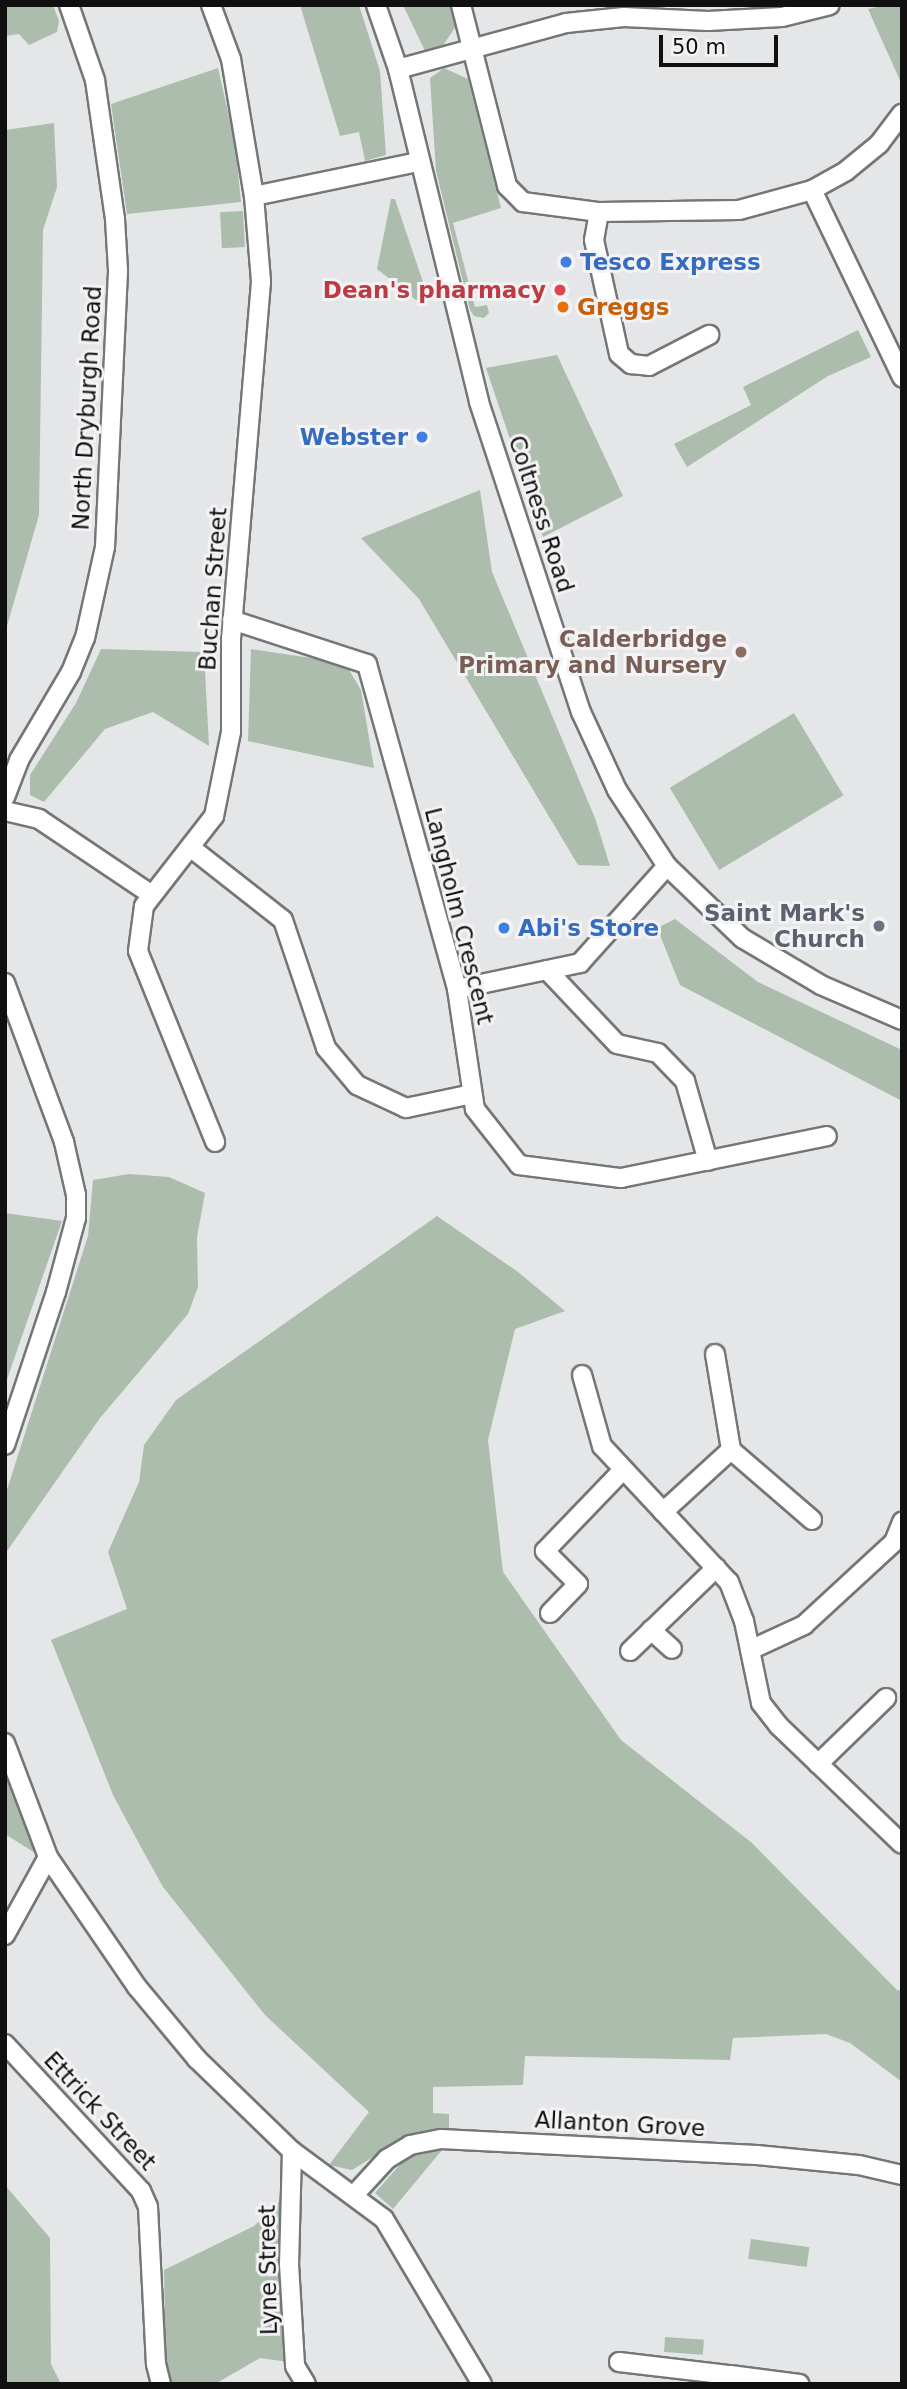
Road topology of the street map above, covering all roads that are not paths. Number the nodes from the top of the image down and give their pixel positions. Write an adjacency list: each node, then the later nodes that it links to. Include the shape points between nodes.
1 (69, 5): 18 (street, North Dryburgh Road, via 95,80 115,219 118,270 104,547 91,616 71,672 19,760)
2 (211, 5): 13 (street, Buchan Street, via 231,59)
3 (376, 5): 9 (street, Coltness Road)
4 (461, 5): 8 (street)
5 (830, 5): 7 (street)
6 (622, 11): 7 (street, via 708,21); 8 (street)
7 (780, 11)
8 (470, 48): 9 (street); 14 (street, via 507,186 523,202)
9 (398, 69): 11 (street, Coltness Road)
10 (902, 114): 12 (street, via 879,144)
11 (418, 162): 13 (street); 21 (street, Coltness Road, via 478,402 581,712 617,790)
12 (812, 190): 14 (street, via 739,210); 16 (street)
13 (254, 196): 17 (street, Buchan Street, via 261,282)
14 (599, 212): 15 (street, via 594,240 619,354 631,364 649,366)
15 (709, 335)
16 (902, 377)
17 (232, 620): 20 (street, Buchan Street, via 231,732 214,816); 25 (street, Langholm Crescent, via 367,664)
18 (5, 797)
19 (5, 811): 22 (street, via 39,819)
20 (190, 847): 22 (street, Buchan Street); 27 (street, via 283,920 326,1048 357,1085 407,1108)
21 (667, 866): 23 (street, via 580,963); 26 (street, Coltness Road, via 742,938 821,985)
22 (152, 895): 29 (street, Buchan Street, via 144,906 138,951)
23 (547, 970): 25 (street); 30 (street, via 617,1044 658,1053 685,1081)
24 (5, 984): 33 (street, via 64,1142 76,1195 76,1218 56,1292)
25 (457, 989): 27 (street, Langholm Crescent)
26 (902, 1020)
27 (472, 1094): 30 (street, Langholm Crescent, via 475,1110 519,1165 621,1178)
28 (827, 1136): 30 (street, Langholm Crescent)
29 (215, 1142)
30 (708, 1161)
31 (715, 1354): 34 (street)
32 (582, 1375): 35 (street, via 601,1446)
33 (5, 1445)
34 (731, 1450): 36 (street); 37 (street)
35 (624, 1470): 36 (street); 40 (street, via 545,1550 578,1584)
36 (663, 1511): 39 (street)
37 (812, 1520)
38 (902, 1522): 43 (street, via 894,1542 804,1625)
39 (716, 1568): 41 (street); 43 (street, via 729,1582)
40 (550, 1613)
41 (651, 1630): 42 (street); 44 (street)
42 (673, 1650)
43 (750, 1650): 47 (street, via 761,1703)
44 (630, 1651)
45 (886, 1698): 47 (street)
46 (5, 1743): 49 (street)
47 (818, 1764): 48 (street)
48 (902, 1844)
49 (48, 1857): 50 (street); 52 (street, via 137,1987 197,2059)
50 (5, 1935)
51 (5, 2043): 57 (street, Ettrick Street, via 141,2191 148,2207 156,2364)
52 (292, 2151): 54 (street); 58 (street, Lyne Street, via 289,2264 295,2366)
53 (902, 2175): 54 (street, Allanton Grove, via 859,2165 759,2155 441,2140 410,2145 387,2159)
54 (354, 2194): 59 (street, via 397,2235)
55 (619, 2362): 56 (street)
56 (730, 2379): 60 (street)
57 (161, 2384)
58 (306, 2384)
59 (482, 2384)
60 (799, 2384)

